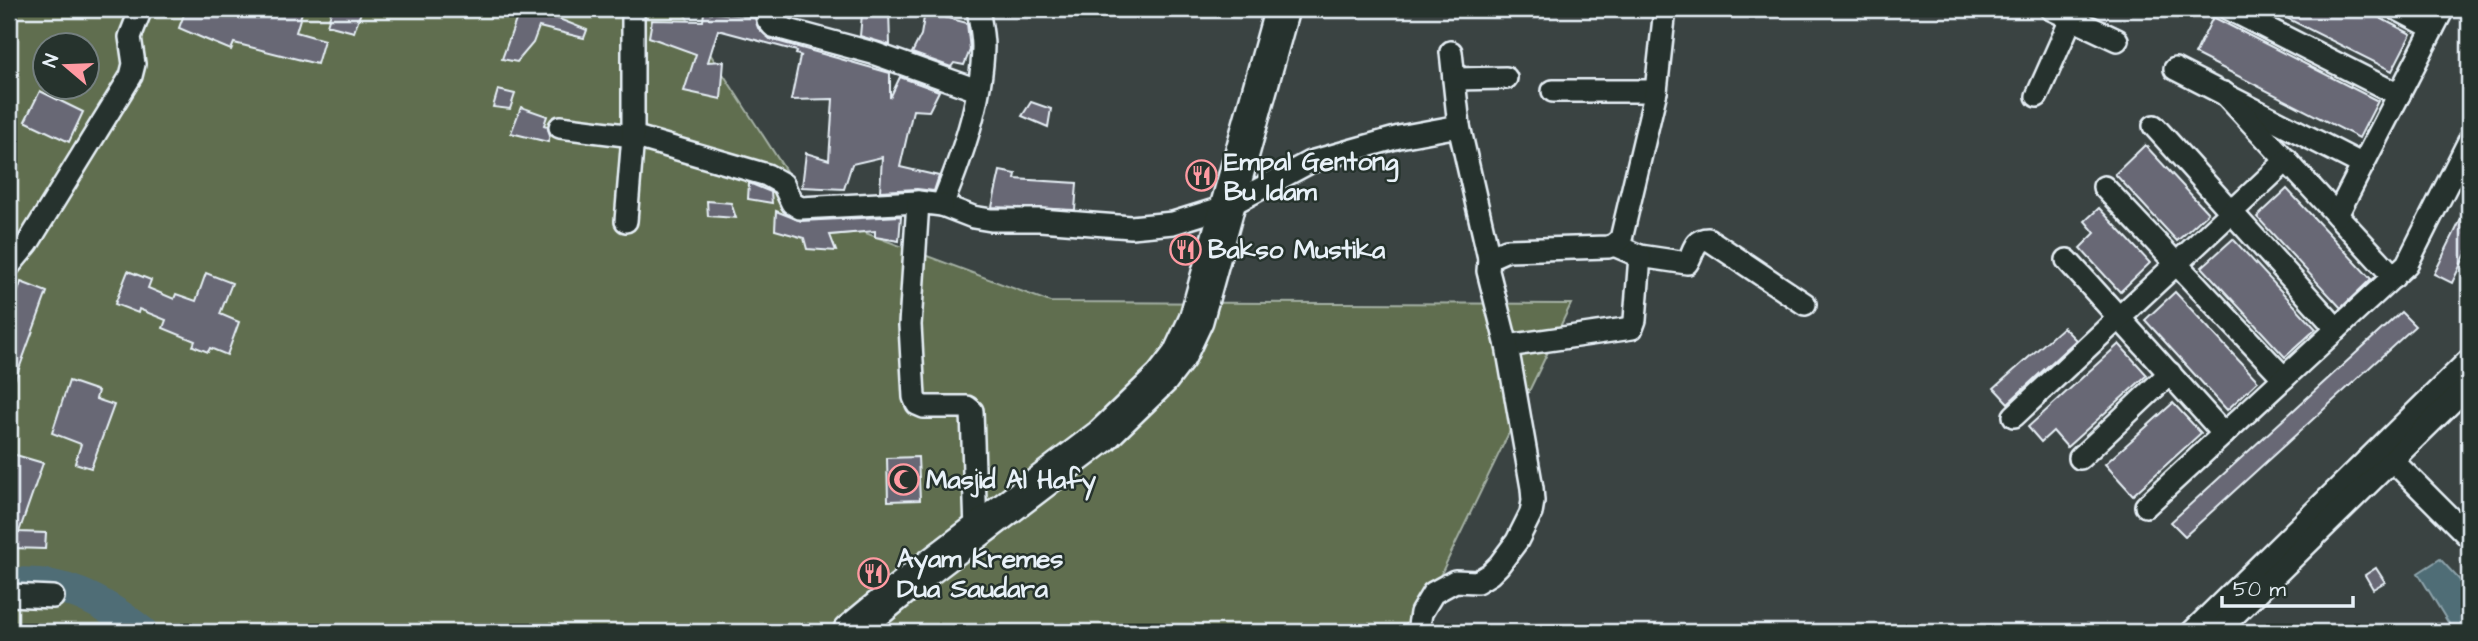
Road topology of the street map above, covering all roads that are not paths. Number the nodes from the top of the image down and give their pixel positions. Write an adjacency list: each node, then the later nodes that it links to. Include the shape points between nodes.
1 (141, 9): 43 (street, via 130,37 131,76 28,243)
2 (633, 9): 27 (street)
3 (767, 9): 18 (street, via 773,26 873,53)
4 (978, 9): 18 (street, via 983,42)
5 (1282, 9): 34 (main road)
6 (1665, 9): 19 (street)
7 (2051, 9): 11 (street)
8 (2229, 9): 22 (street)
9 (2397, 9): 12 (street)
10 (2443, 9): 12 (street)
11 (2072, 17): 13 (street); 23 (street)
12 (2433, 28): 22 (street)
13 (2117, 40)
14 (1451, 52): 17 (street)
15 (2175, 69): 21 (street)
16 (1506, 78): 17 (street)
17 (1454, 79): 24 (street)
18 (977, 90): 33 (street)
19 (1656, 91): 20 (street); 38 (street, via 1623,234)
20 (1553, 92)
21 (2224, 93): 29 (street); 30 (street)
22 (2399, 95): 30 (street)
23 (2037, 96)
24 (1459, 126): 34 (street, via 1310,162); 40 (street)
25 (2154, 126): 35 (street)
26 (560, 127): 27 (street)
27 (633, 136): 32 (street, via 773,178 800,208); 37 (street)
28 (2469, 141): 44 (street, via 2407,264)
29 (2287, 160): 35 (street); 36 (street)
30 (2363, 165): 36 (street)
31 (2104, 187): 42 (street)
32 (918, 202): 33 (street); 58 (street, via 909,325 914,397 924,407 967,407 972,411)
33 (942, 205): 34 (street, via 981,219 1131,227 1173,223)
34 (1228, 206): 58 (main road, via 1196,320 1162,379 1102,436)
35 (2232, 212): 42 (street); 47 (street)
36 (2337, 215): 44 (street)
37 (626, 221)
38 (1614, 245): 39 (street); 40 (street, via 1507,250)
39 (1640, 256): 45 (street, via 1687,263 1698,242 1708,239); 48 (street, via 1632,328)
40 (1489, 258): 48 (street, via 1488,271)
41 (2067, 260): 46 (street)
42 (2176, 264): 46 (street); 51 (street)
43 (9, 266)
44 (2395, 277): 47 (street)
45 (1805, 303)
46 (2119, 317): 50 (street); 53 (street)
47 (2337, 329): 51 (street)
48 (1507, 346): 63 (street, via 1532,488 1531,513 1517,541 1490,574 1477,582 1455,581 1433,593 1421,613)
49 (2469, 360): 64 (street)
50 (2170, 373): 54 (street); 55 (street)
51 (2284, 378): 54 (street)
52 (2469, 385): 56 (street)
53 (2014, 416)
54 (2224, 434): 57 (street)
55 (2080, 458)
56 (2393, 461): 59 (street); 65 (street)
57 (2146, 506)
58 (976, 531): 62 (main road)
59 (2469, 537)
60 (9, 595): 61 (street)
61 (53, 597)
62 (850, 632)
63 (1418, 632)
64 (2192, 632)
65 (2217, 632)

